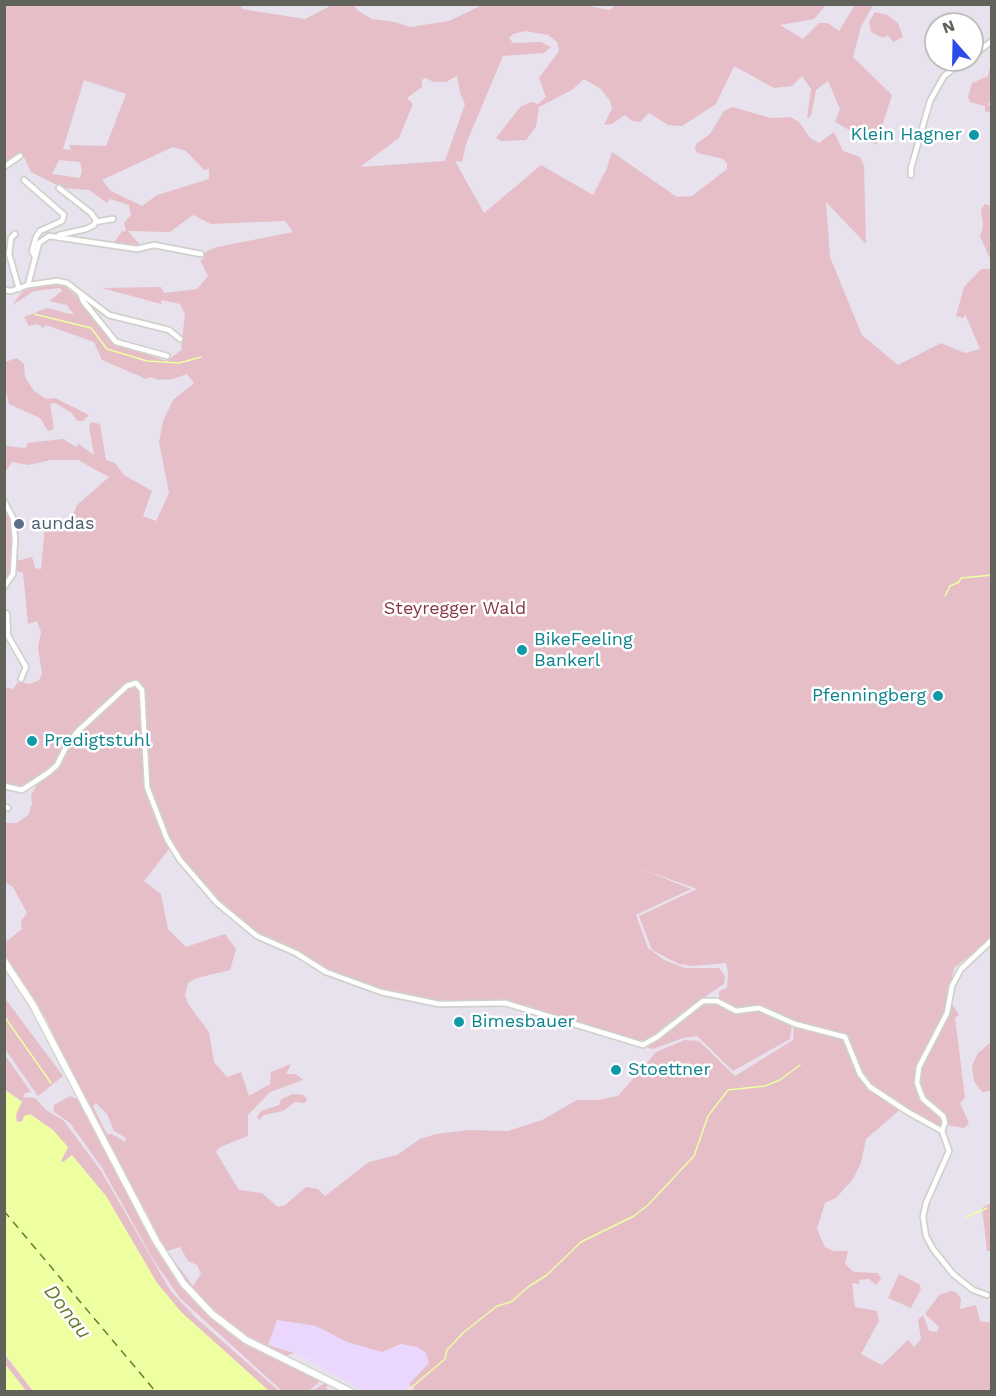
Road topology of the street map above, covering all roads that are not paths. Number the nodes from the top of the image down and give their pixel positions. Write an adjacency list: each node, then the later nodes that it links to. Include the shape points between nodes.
1 (950, 72): 4 (street, via 930,101)
2 (20, 156): 3 (street)
3 (4, 167)
4 (911, 175)
5 (24, 180): 12 (street, via 64,215 62,221 40,231 32,251)
6 (59, 188): 8 (street, via 91,213)
7 (112, 219): 8 (street)
8 (95, 222): 10 (street, via 87,230)
9 (15, 234): 14 (street, via 10,238 9,254)
10 (57, 236): 11 (street, via 136,249 154,245); 12 (street, via 42,240)
11 (201, 254)
12 (35, 257): 13 (street)
13 (28, 285): 14 (street); 16 (street, via 61,281)
14 (19, 289): 15 (street)
15 (4, 290)
16 (80, 293): 17 (street, via 109,315 169,330); 18 (street, via 116,342)
17 (180, 339)
18 (167, 356)
19 (4, 501): 20 (street, via 15,527 13,574)
20 (4, 587)
21 (4, 612): 22 (street, via 8,636 26,667)
22 (21, 679)
23 (4, 786): 26 (street, via 21,790 48,773 78,731 127,686 136,683 142,690 147,787 167,839 217,903 257,936 326,972 381,992 439,1004 505,1003 643,1045 703,1001 717,1001 736,1011 759,1008 795,1024 845,1037 860,1074 870,1087)
24 (992, 940): 26 (street, via 960,969 947,1013 918,1072 919,1094 944,1116)
25 (4, 961): 28 (main road, via 33,1005 156,1241 183,1283 212,1314 246,1340)
26 (942, 1131): 27 (street, via 949,1151 926,1203 926,1236 953,1274 973,1290)
27 (987, 1295)
28 (351, 1392)

